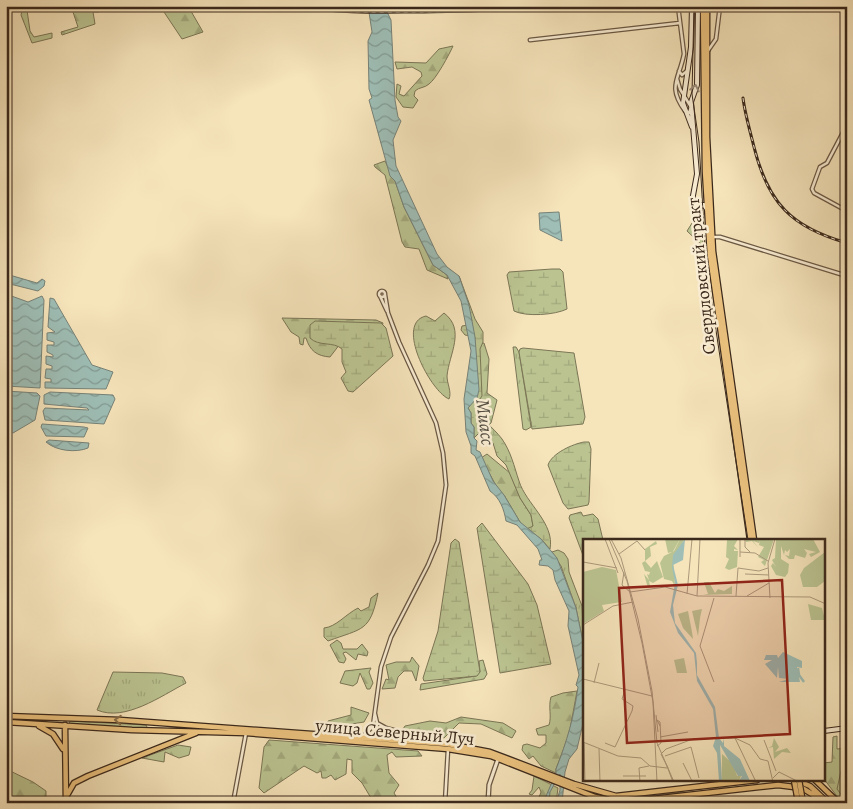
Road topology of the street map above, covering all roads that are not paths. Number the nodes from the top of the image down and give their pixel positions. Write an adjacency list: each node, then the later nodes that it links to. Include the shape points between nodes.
1 (678, 6): 7 (street)
2 (692, 6): 10 (main road)
3 (698, 6): 15 (main road, one-way to 3, via 697,85)
4 (703, 6): 19 (main road, Свердловский тракт)
5 (707, 6): 9 (main road, Свердловский тракт)
6 (720, 6): 9 (street, via 716,39)
7 (680, 23): 8 (street); 11 (street, via 684,54)
8 (530, 40)
9 (707, 52): 21 (main road, Свердловский тракт)
10 (688, 70): 11 (street, via 682,75); 13 (main road)
11 (679, 71): 12 (street)
12 (676, 79): 13 (street); 14 (street)
13 (683, 94): 14 (street, via 678,90); 15 (street); 16 (main road)
14 (675, 95): 16 (street)
15 (692, 107): 16 (street, via 689,113); 18 (main road)
16 (685, 111): 18 (main road)
17 (847, 125): 20 (street, via 827,163 820,167 812,189 814,194)
18 (695, 136): 19 (main road, via 697,174 693,203)
19 (705, 207): 21 (main road, Свердловский тракт)
20 (847, 211)
21 (710, 237): 22 (street, via 720,237); 24 (main road, Свердловский тракт, via 710,264)
22 (847, 276)
23 (388, 312): 23 (street, via 380,296 382,291 385,295); 25 (street, via 436,423 446,486 438,541 391,637 381,667)
24 (752, 539)
25 (375, 714): 39 (street, via 373,726 367,732); 40 (street, via 378,723 386,728)
26 (6, 716): 27 (main road, улица Северный Луч)
27 (15, 716): 28 (main road, улица Северный Луч); 30 (main road, via 11,720)
28 (64, 718): 31 (main road, улица Северный Луч, one-way to 28); 33 (main road)
29 (6, 722): 30 (main road, улица Северный Луч)
30 (14, 722): 32 (main road, улица Северный Луч)
31 (148, 723): 35 (main road, via 151,728); 39 (main road, улица Северный Луч)
32 (34, 724): 33 (main road, улица Северный Луч); 41 (main road, via 56,736)
33 (65, 726): 35 (main road, улица Северный Луч); 41 (main road)
34 (847, 728): 37 (main road)
35 (148, 730): 36 (main road, улица Северный Луч)
36 (202, 731): 38 (main road, улица Северный Луч); 51 (main road, via 74,783)
37 (826, 731)
38 (246, 733): 40 (main road, улица Северный Луч); 52 (street)
39 (342, 736): 40 (main road, улица Северный Луч)
40 (448, 746): 42 (main road, улица Северный Луч); 43 (main road, улица Северный Луч, via 490,752); 53 (street)
41 (64, 755): 51 (main road)
42 (498, 759): 43 (main road, улица Северный Луч); 54 (street, via 489,785)
43 (545, 775): 49 (main road, улица Северный Луч, via 573,786 616,796)
44 (746, 782): 49 (main road, улица Северный Луч)
45 (795, 782): 50 (main road, bridge)
46 (799, 782): 58 (main road, via 810,786)
47 (799, 782): 50 (main road, bridge)
48 (817, 782): 59 (main road)
49 (696, 791): 57 (main road, улица Северный Луч, via 772,785 802,788)
50 (799, 796): 55 (main road); 56 (main road)
51 (66, 800)
52 (233, 803)
53 (445, 803)
54 (488, 803)
55 (798, 803)
56 (803, 803)
57 (823, 803)
58 (828, 803)
59 (840, 803)

